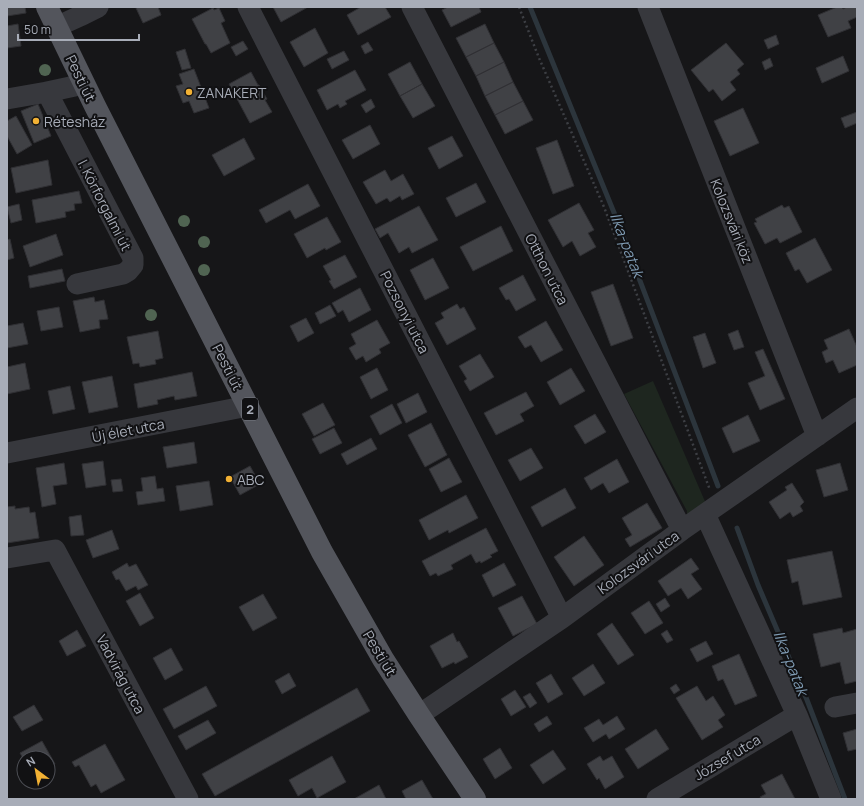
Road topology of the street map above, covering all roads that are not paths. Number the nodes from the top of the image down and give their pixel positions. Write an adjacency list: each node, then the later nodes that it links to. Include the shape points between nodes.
1 (47, 7): 6 (main road, Pesti út / 2)
2 (98, 7): 6 (street)
3 (248, 7): 18 (street, Pozsonyi utca)
4 (412, 7): 16 (street, Otthon utca)
5 (648, 7): 13 (street, Kolozsvári köz)
6 (56, 27): 7 (main road, Pesti út / 2)
7 (84, 84): 8 (street); 11 (main road, Pesti út / 2)
8 (47, 92): 9 (street); 10 (street, I. Körforgalmi út, via 133,258 133,265 123,274)
9 (7, 99)
10 (77, 284)
11 (248, 406): 14 (street, Új élet utca); 21 (main road, Pesti út / 2, via 322,552 383,659)
12 (857, 408): 13 (street, Kolozsvári utca)
13 (817, 436): 15 (street, Kolozsvári utca)
14 (7, 453)
15 (713, 509): 16 (street, Kolozsvári utca); 22 (street)
16 (682, 530): 18 (street, Kolozsvári utca)
17 (7, 558): 23 (street, Vadvirág utca, via 55,550)
18 (562, 618): 21 (street, Kolozsvári utca)
19 (857, 702): 20 (street)
20 (835, 707)
21 (419, 715): 24 (main road, Pesti út / 2)
22 (797, 715): 25 (street, József utca); 26 (street)
23 (188, 799)
24 (475, 799)
25 (657, 799)
26 (831, 799)

